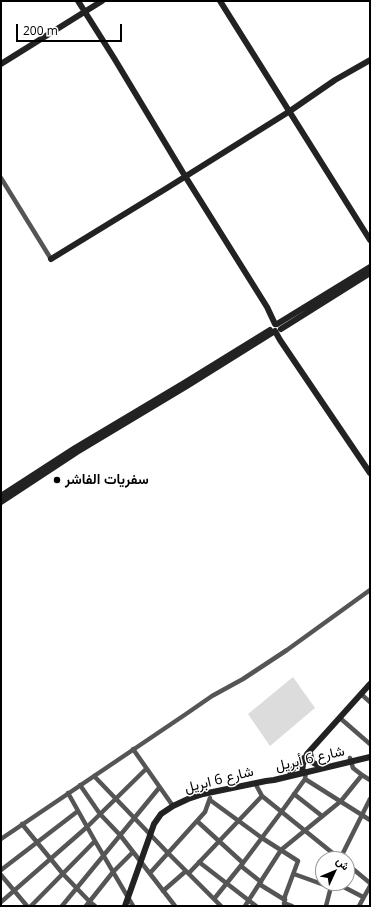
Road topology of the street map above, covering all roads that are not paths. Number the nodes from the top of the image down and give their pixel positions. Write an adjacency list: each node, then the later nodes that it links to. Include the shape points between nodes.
1 (78, 1): 4 (street)
2 (102, 1): 4 (street)
3 (220, 1): 7 (street)
4 (85, 12): 6 (street); 8 (street)
5 (370, 60): 7 (street)
6 (1, 64)
7 (290, 111): 8 (street); 10 (street)
8 (185, 176): 11 (street); 14 (street, via 268,307)
9 (1, 178): 11 (street)
10 (370, 240)
11 (51, 258)
12 (370, 267): 14 (street)
13 (370, 272): 14 (street)
14 (276, 328): 15 (street); 16 (street, via 283,345)
15 (60, 461): 17 (street); 18 (street)
16 (370, 474)
17 (1, 496)
18 (1, 502)
19 (370, 590): 25 (street, via 287,650)
20 (370, 684): 21 (street)
21 (361, 694): 22 (street); 23 (street)
22 (370, 702)
23 (340, 718): 24 (street); 26 (street)
24 (370, 744)
25 (133, 749): 31 (street); 35 (street)
26 (309, 753): 30 (street, via 312,762); 32 (street); 33 (street)
27 (370, 754): 29 (street, شارع 6 أبريل)
28 (370, 758): 29 (street, شارع 6 أبريل)
29 (350, 760): 30 (street, شارع 6 أبريل); 33 (street, شارع 6 أبريل); 34 (street, via 352,766)
30 (319, 766): 33 (street, شارع 6 أبريل)
31 (146, 769): 40 (street); 45 (street)
32 (290, 772): 33 (street, شارع 6 أبريل); 37 (street, شارع 6 أبريل)
33 (304, 772): 37 (street, شارع 6 أبريل); 43 (street); 48 (street)
34 (362, 775): 36 (street); 48 (street)
35 (94, 776): 39 (street); 45 (street)
36 (370, 780)
37 (266, 781): 38 (street, شارع 6 ابريل)
38 (256, 783): 42 (street, شارع 6 ابريل); 44 (street)
39 (80, 785): 41 (street); 52 (street)
40 (159, 788): 49 (street); 55 (street)
41 (68, 792): 50 (street); 59 (street)
42 (212, 793): 47 (street); 49 (street, شارع 6 ابريل)
43 (294, 794): 51 (street); 54 (street)
44 (262, 796): 51 (street); 57 (street)
45 (115, 798): 52 (street); 55 (street)
46 (370, 799): 53 (street)
47 (210, 800): 56 (street, via 205,812); 57 (street)
48 (341, 801): 53 (street); 54 (street)
49 (173, 806): 62 (street, شارع 6 ابريل, via 159,816)
50 (78, 811): 60 (street); 68 (street)
51 (282, 811): 61 (street); 64 (street)
52 (100, 814): 60 (street); 63 (street)
53 (362, 815): 58 (street); 71 (street)
54 (322, 816): 61 (street)
55 (134, 817): 62 (street); 63 (street)
56 (197, 820): 67 (street); 73 (street)
57 (238, 820): 64 (street); 67 (street)
58 (370, 820)
59 (22, 824): 65 (street); 68 (street)
60 (87, 827): 66 (street); 75 (street)
61 (305, 830): 69 (street); 70 (street)
62 (150, 834): 73 (street); 77 (street, شارع 6 ابريل)
63 (120, 835): 72 (street); 74 (street)
64 (262, 838): 69 (street); 78 (street)
65 (1, 839)
66 (95, 841): 74 (street); 84 (street)
67 (218, 841): 76 (street); 78 (street)
68 (37, 842): 75 (street); 79 (street)
69 (282, 850): 85 (street, via 298,861); 89 (street)
70 (330, 851)
71 (344, 851)
72 (133, 852): 77 (street); 81 (street)
73 (167, 852): 82 (street); 83 (street)
74 (103, 855): 81 (street); 91 (street)
75 (51, 859): 84 (street); 92 (street)
76 (200, 862): 82 (street); 88 (street)
77 (141, 863): 83 (street); 97 (street, شارع 6 ابريل)
78 (242, 864): 88 (street); 89 (street)
79 (1, 870)
80 (355, 871): 90 (street)
81 (114, 872): 97 (street); 101 (street)
82 (188, 872): 93 (street); 98 (street)
83 (150, 873): 93 (street)
84 (64, 874): 91 (street); 105 (street)
85 (294, 874): 87 (street); 102 (street)
86 (1, 875): 92 (street)
87 (315, 880)
88 (227, 883): 98 (street); 99 (street)
89 (260, 883): 99 (street); 102 (street)
90 (370, 884): 96 (street)
91 (76, 888): 101 (street); 103 (street)
92 (14, 891): 100 (street); 104 (street)
93 (163, 891): 110 (street)
94 (330, 891): 115 (street)
95 (351, 891): 96 (street)
96 (363, 897): 116 (street)
97 (128, 898): 108 (street, شارع 6 ابريل); 109 (street)
98 (214, 899): 111 (street)
99 (248, 901): 112 (street); 113 (street)
100 (1, 902)
101 (90, 902): 106 (street); 107 (street)
102 (284, 903): 114 (street)
103 (64, 905)
104 (27, 906)
105 (31, 906)
106 (86, 906)
107 (96, 906)
108 (125, 906)
109 (133, 906)
110 (175, 906)
111 (220, 906)
112 (245, 906)
113 (256, 906)
114 (292, 906)
115 (326, 906)
116 (359, 906)

